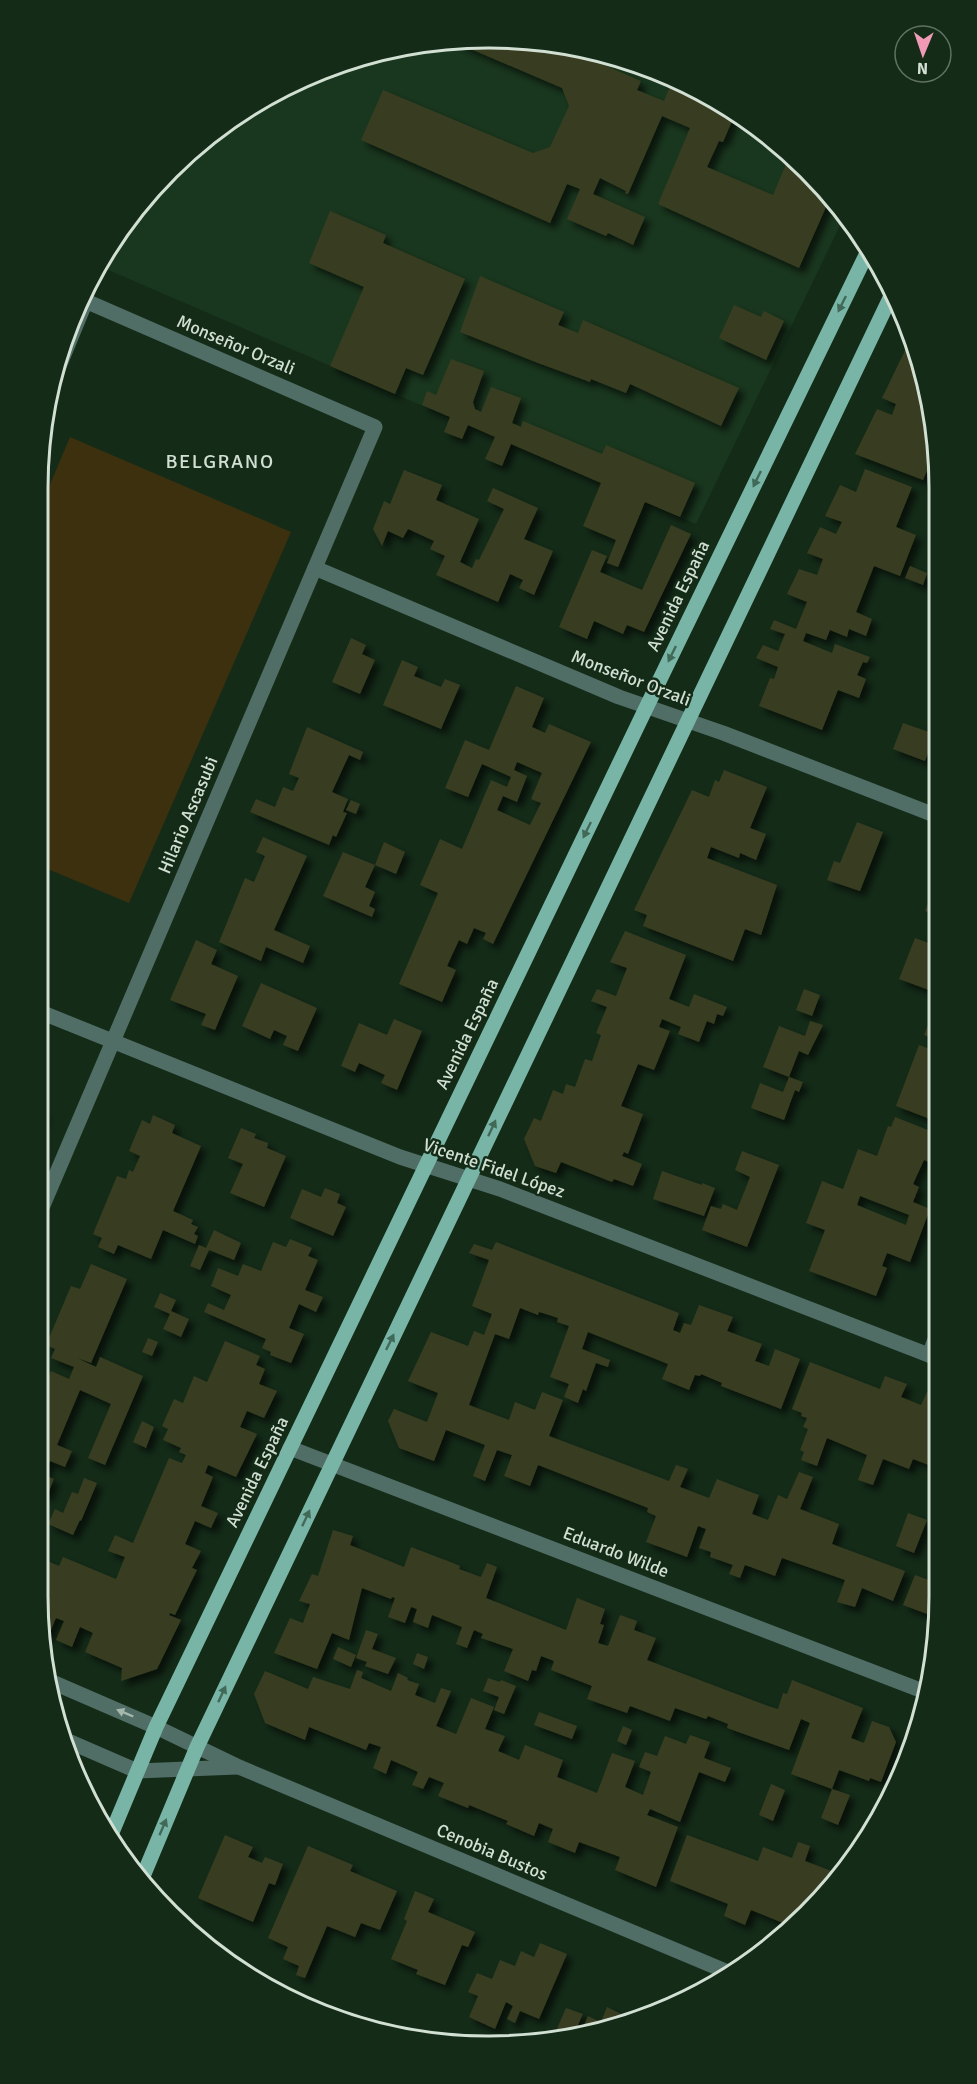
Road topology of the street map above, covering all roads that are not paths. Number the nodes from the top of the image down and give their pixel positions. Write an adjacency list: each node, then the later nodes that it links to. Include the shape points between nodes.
1 (864, 259): 6 (main road, Avenida España, one-way to 6)
2 (89, 302): 4 (street, Monseñor Orzali)
3 (888, 303): 7 (main road)
4 (375, 427): 5 (street, Hilario Ascasubi)
5 (315, 567): 6 (street, Monseñor Orzali); 10 (street, Hilario Ascasubi)
6 (646, 706): 7 (street, Monseñor Orzali); 11 (main road, Avenida España, one-way to 11)
7 (687, 720): 8 (street, Monseñor Orzali); 12 (main road, one-way to 7)
8 (929, 813)
9 (48, 1015): 10 (street, Vicente Fidel López)
10 (113, 1041): 11 (street, Vicente Fidel López); 13 (street, Hilario Ascasubi)
11 (426, 1165): 12 (street, Vicente Fidel López); 15 (main road, Avenida España)
12 (468, 1179): 14 (street, Vicente Fidel López); 16 (main road, one-way to 12)
13 (48, 1194)
14 (929, 1355)
15 (290, 1448): 16 (street, Eduardo Wilde); 19 (main road, Avenida España)
16 (332, 1464): 18 (street, Eduardo Wilde); 21 (main road, one-way to 16)
17 (57, 1684): 19 (street, Cenobia Bustos, one-way to 17)
18 (919, 1690)
19 (156, 1727): 21 (street, Cenobia Bustos); 24 (main road, Avenida España)
20 (74, 1743): 24 (street, Cenobia Bustos)
21 (197, 1747): 22 (street, Cenobia Bustos); 23 (main road)
22 (239, 1767): 23 (street, Cenobia Bustos); 27 (street, Cenobia Bustos)
23 (188, 1769): 24 (street, Cenobia Bustos); 26 (main road, one-way to 23)
24 (137, 1771): 25 (main road, Avenida España)
25 (114, 1827)
26 (145, 1871)
27 (721, 1969)

